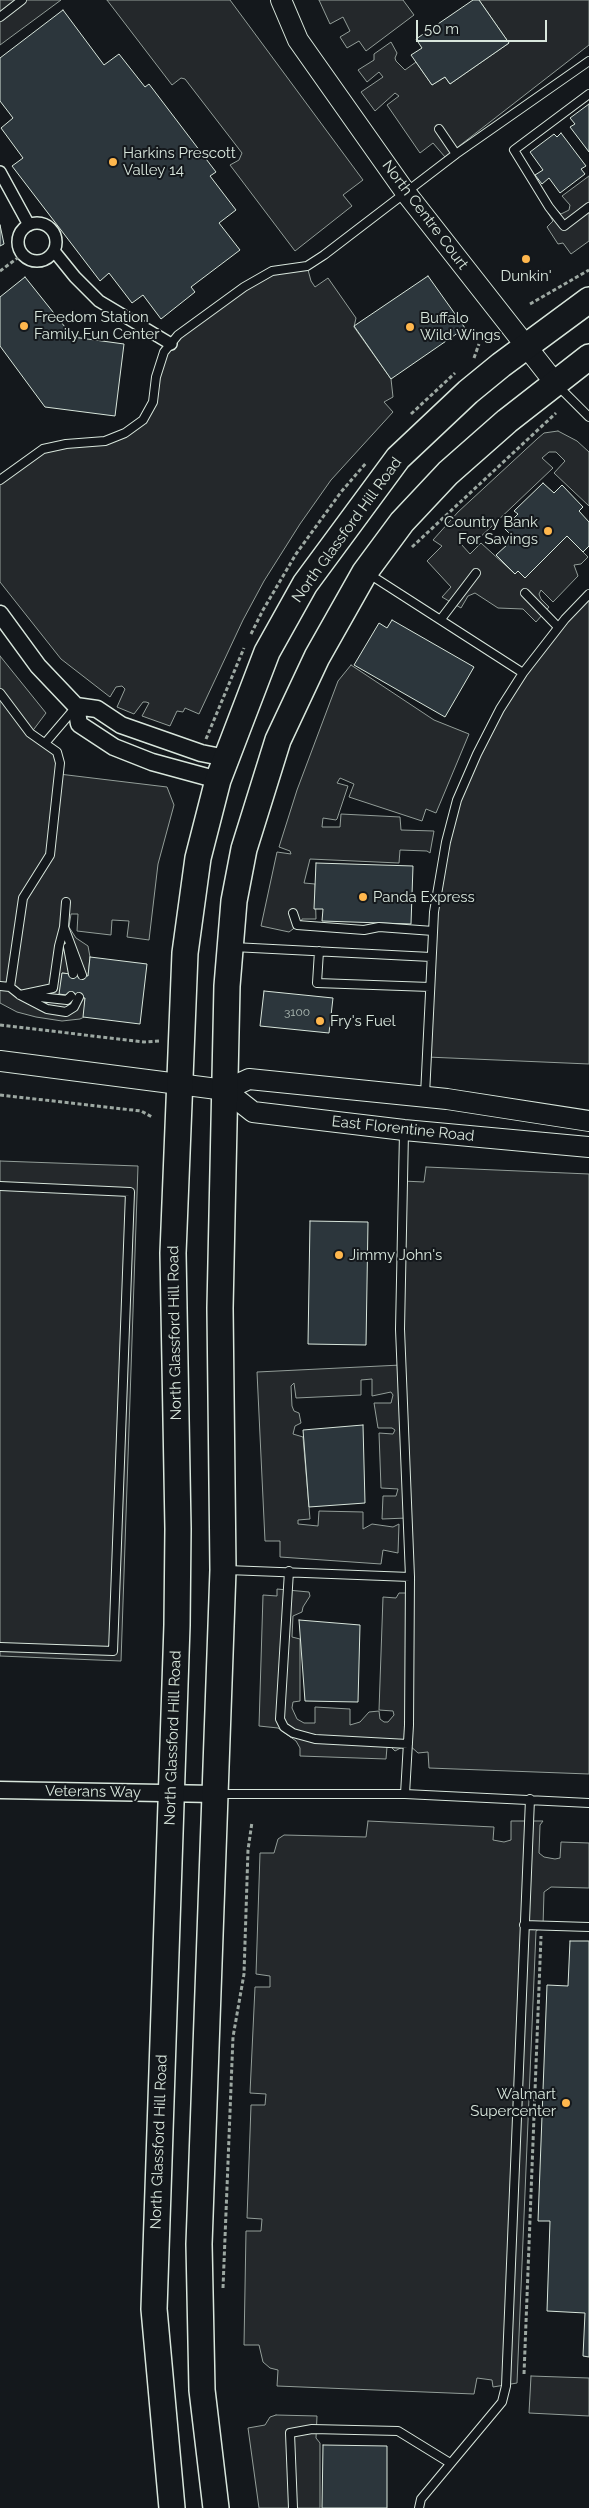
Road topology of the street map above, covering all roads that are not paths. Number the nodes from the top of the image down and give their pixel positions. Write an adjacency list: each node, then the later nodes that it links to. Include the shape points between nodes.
1 (22, 0): 3 (lane)
2 (281, 0): 9 (street, North Centre Court, via 298,40)
3 (0, 17)
4 (589, 61): 7 (lane)
5 (589, 94): 10 (lane, via 514,150 564,226)
6 (439, 129): 7 (lane)
7 (456, 154): 9 (lane)
8 (0, 172): 11 (street)
9 (406, 193): 14 (lane, via 307,266 272,271 244,287 178,335); 15 (street, North Centre Court)
10 (589, 207)
11 (29, 224): 12 (street, via 41,223 52,228 56,240); 12 (street, via 19,238 23,254 39,260)
12 (54, 252): 14 (street, via 99,301)
13 (589, 300): 15 (main road, North Glassford Hill Road)
14 (171, 344): 19 (lane, via 164,352 153,402 143,420 126,433 105,441 43,449)
15 (527, 347): 17 (street, North Centre Court); 31 (main road, North Glassford Hill Road, via 468,392 398,458 351,519 305,584 267,652)
16 (589, 358): 17 (main road)
17 (555, 383): 18 (lane, North Centre Court); 20 (main road, via 448,473 402,522)
18 (589, 417)
19 (0, 480)
20 (365, 572): 25 (lane); 36 (main road, via 317,657 278,740 244,849)
21 (476, 573): 25 (lane)
22 (525, 593): 26 (lane)
23 (589, 594): 26 (lane)
24 (0, 614): 29 (street, via 38,666)
25 (441, 619): 27 (lane)
26 (558, 627): 27 (lane)
27 (523, 673): 35 (lane, via 500,709 458,800 446,842)
28 (0, 693): 30 (lane, via 30,733)
29 (76, 706): 30 (lane); 31 (street, via 97,709 121,725 201,753); 31 (street, via 79,724 114,747 152,762)
30 (46, 742): 42 (lane, via 57,752 60,763 50,855 23,898)
31 (222, 769): 47 (main road, North Glassford Hill Road, via 198,858 191,898 185,953)
32 (66, 902): 34 (lane)
33 (293, 913): 35 (lane, via 297,925)
34 (64, 928): 39 (lane); 40 (lane); 44 (lane, via 53,988)
35 (432, 931): 38 (lane)
36 (229, 946): 37 (lane); 48 (main road)
37 (319, 951): 38 (lane); 43 (lane, via 317,983)
38 (431, 957): 43 (lane)
39 (73, 974)
40 (82, 975)
41 (0, 986): 42 (lane)
42 (10, 987): 44 (lane)
43 (430, 987): 49 (lane)
44 (20, 995): 45 (lane, via 67,1000)
45 (75, 996)
46 (0, 1061): 47 (street)
47 (181, 1084): 48 (street); 60 (main road, North Glassford Hill Road, via 173,1253 178,1528)
48 (225, 1090): 49 (street, via 249,1079); 51 (street, East Florentine Road, via 253,1112); 54 (main road, via 220,1308)
49 (425, 1097): 50 (street)
50 (589, 1121)
51 (404, 1130): 52 (street, East Florentine Road); 56 (lane, via 400,1329)
52 (589, 1147)
53 (0, 1186): 57 (lane, via 130,1192 113,1651)
54 (223, 1570): 55 (lane); 61 (main road)
55 (289, 1571): 56 (lane); 58 (lane, via 280,1719 284,1727 315,1739)
56 (410, 1577): 58 (lane)
57 (0, 1647)
58 (408, 1744): 62 (lane)
59 (0, 1790): 60 (street, Veterans Way)
60 (171, 1794): 61 (street, Veterans Way); 68 (main road, North Glassford Hill Road, via 154,2309)
61 (215, 1794): 62 (lane); 69 (main road, via 198,2244 202,2390)
62 (405, 1794): 63 (lane)
63 (530, 1799): 64 (lane); 65 (lane)
64 (589, 1802)
65 (524, 1924): 66 (lane); 67 (lane, via 506,2386 502,2402)
66 (589, 1927)
67 (450, 2462): 70 (lane, via 398,2431 312,2430 290,2433); 71 (lane, via 421,2499)
68 (172, 2508)
69 (216, 2508)
70 (293, 2508)
71 (419, 2508)

